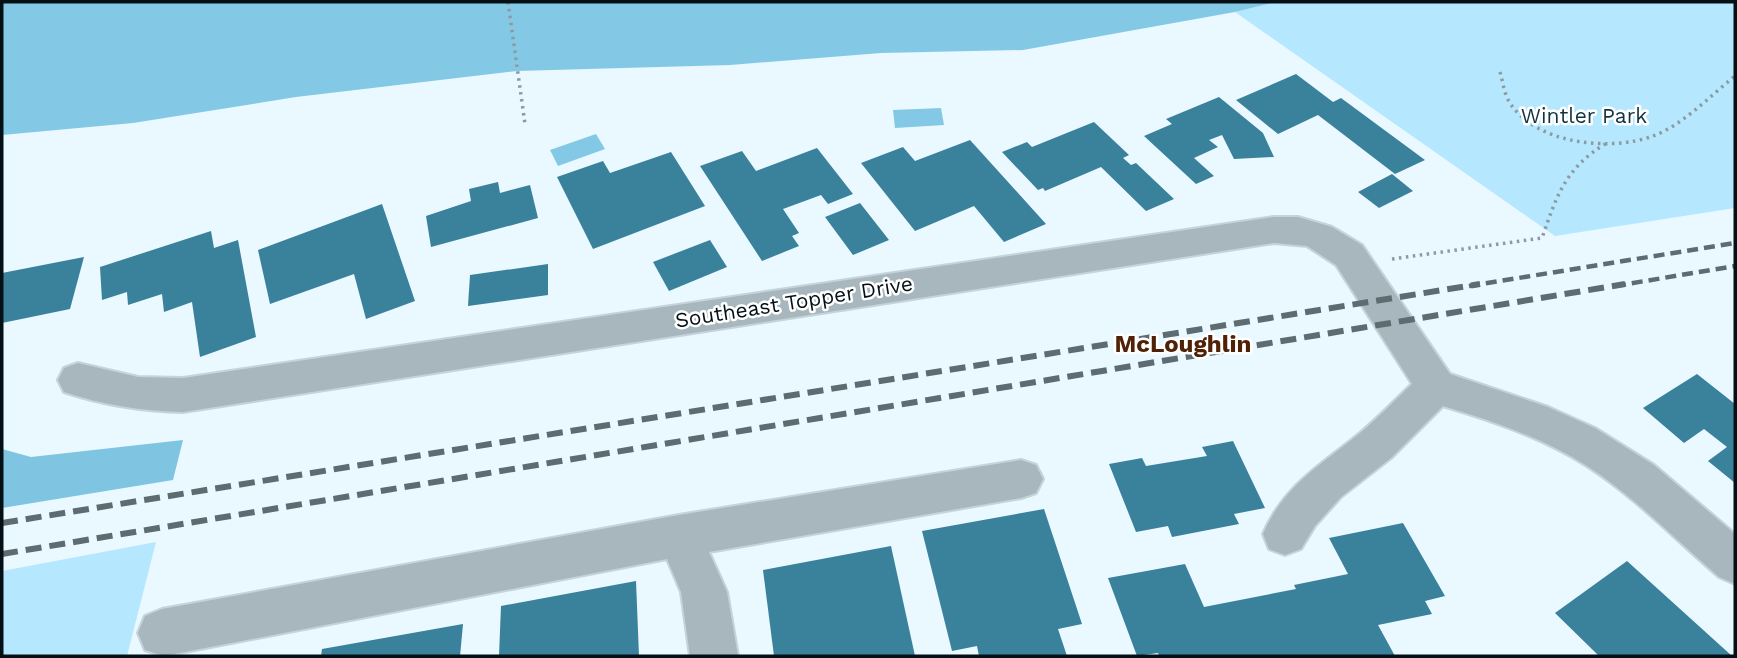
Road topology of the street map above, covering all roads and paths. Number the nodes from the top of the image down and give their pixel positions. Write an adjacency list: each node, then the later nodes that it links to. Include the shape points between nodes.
1 (508, 2): 4 (path)
2 (1500, 72): 5 (path, via 1509,102 1527,121 1566,138)
3 (1735, 76): 5 (path, via 1656,135)
4 (524, 124)
5 (1605, 144): 6 (path, via 1583,156 1563,179 1542,238 1375,261)
6 (1370, 287): 7 (street, Southeast Topper Drive, via 1349,255 1319,236 1274,230 183,395 138,394); 8 (street, Southeast Topper Drive)
7 (78, 380)
8 (1436, 387): 10 (street, via 1376,445 1326,483); 12 (street, via 1561,431 1612,461)
9 (1021, 479): 11 (street)
10 (1285, 534)
11 (678, 536): 13 (street); 14 (street, via 704,592)
12 (1735, 562)
13 (162, 632)
14 (714, 656)

